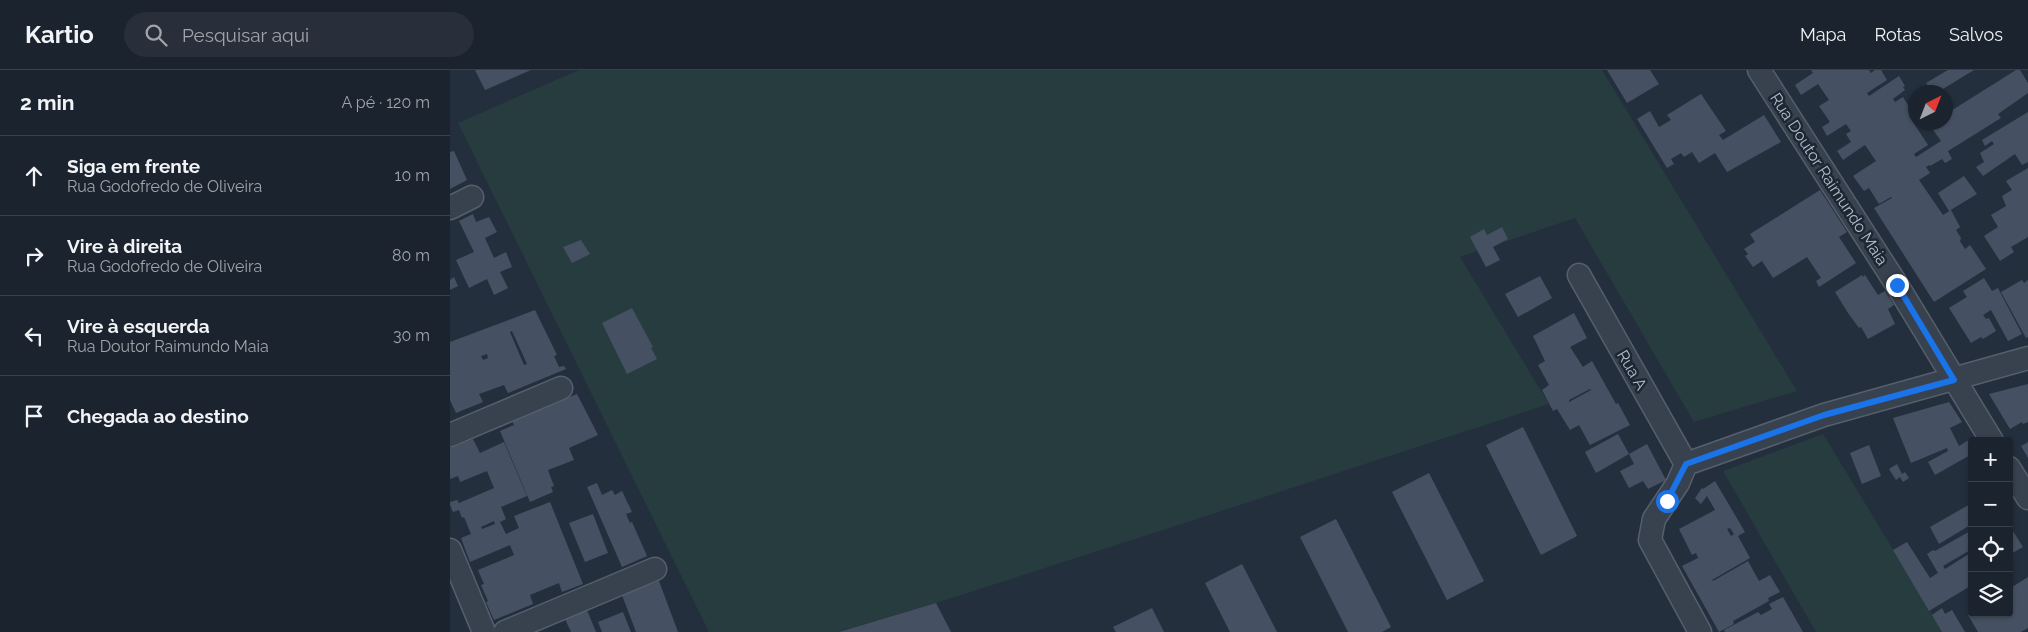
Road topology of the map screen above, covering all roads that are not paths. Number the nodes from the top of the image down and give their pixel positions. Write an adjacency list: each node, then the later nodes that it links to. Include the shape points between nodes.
1 (1759, 70): 6 (street, Rua Doutor Raimundo Maia)
2 (472, 197): 3 (street)
3 (450, 208)
4 (1578, 275): 10 (street, Rua A)
5 (2028, 358): 6 (street)
6 (1954, 380): 9 (street, Rua Doutor Raimundo Maia); 10 (street, via 1824,415)
7 (561, 388): 8 (street)
8 (450, 435)
9 (1990, 437)
10 (1686, 464): 17 (street, via 1654,519 1650,540)
11 (2013, 474): 12 (street)
12 (2028, 498)
13 (450, 550): 15 (street)
14 (655, 569): 16 (street)
15 (484, 632)
16 (505, 632)
17 (1700, 632)

